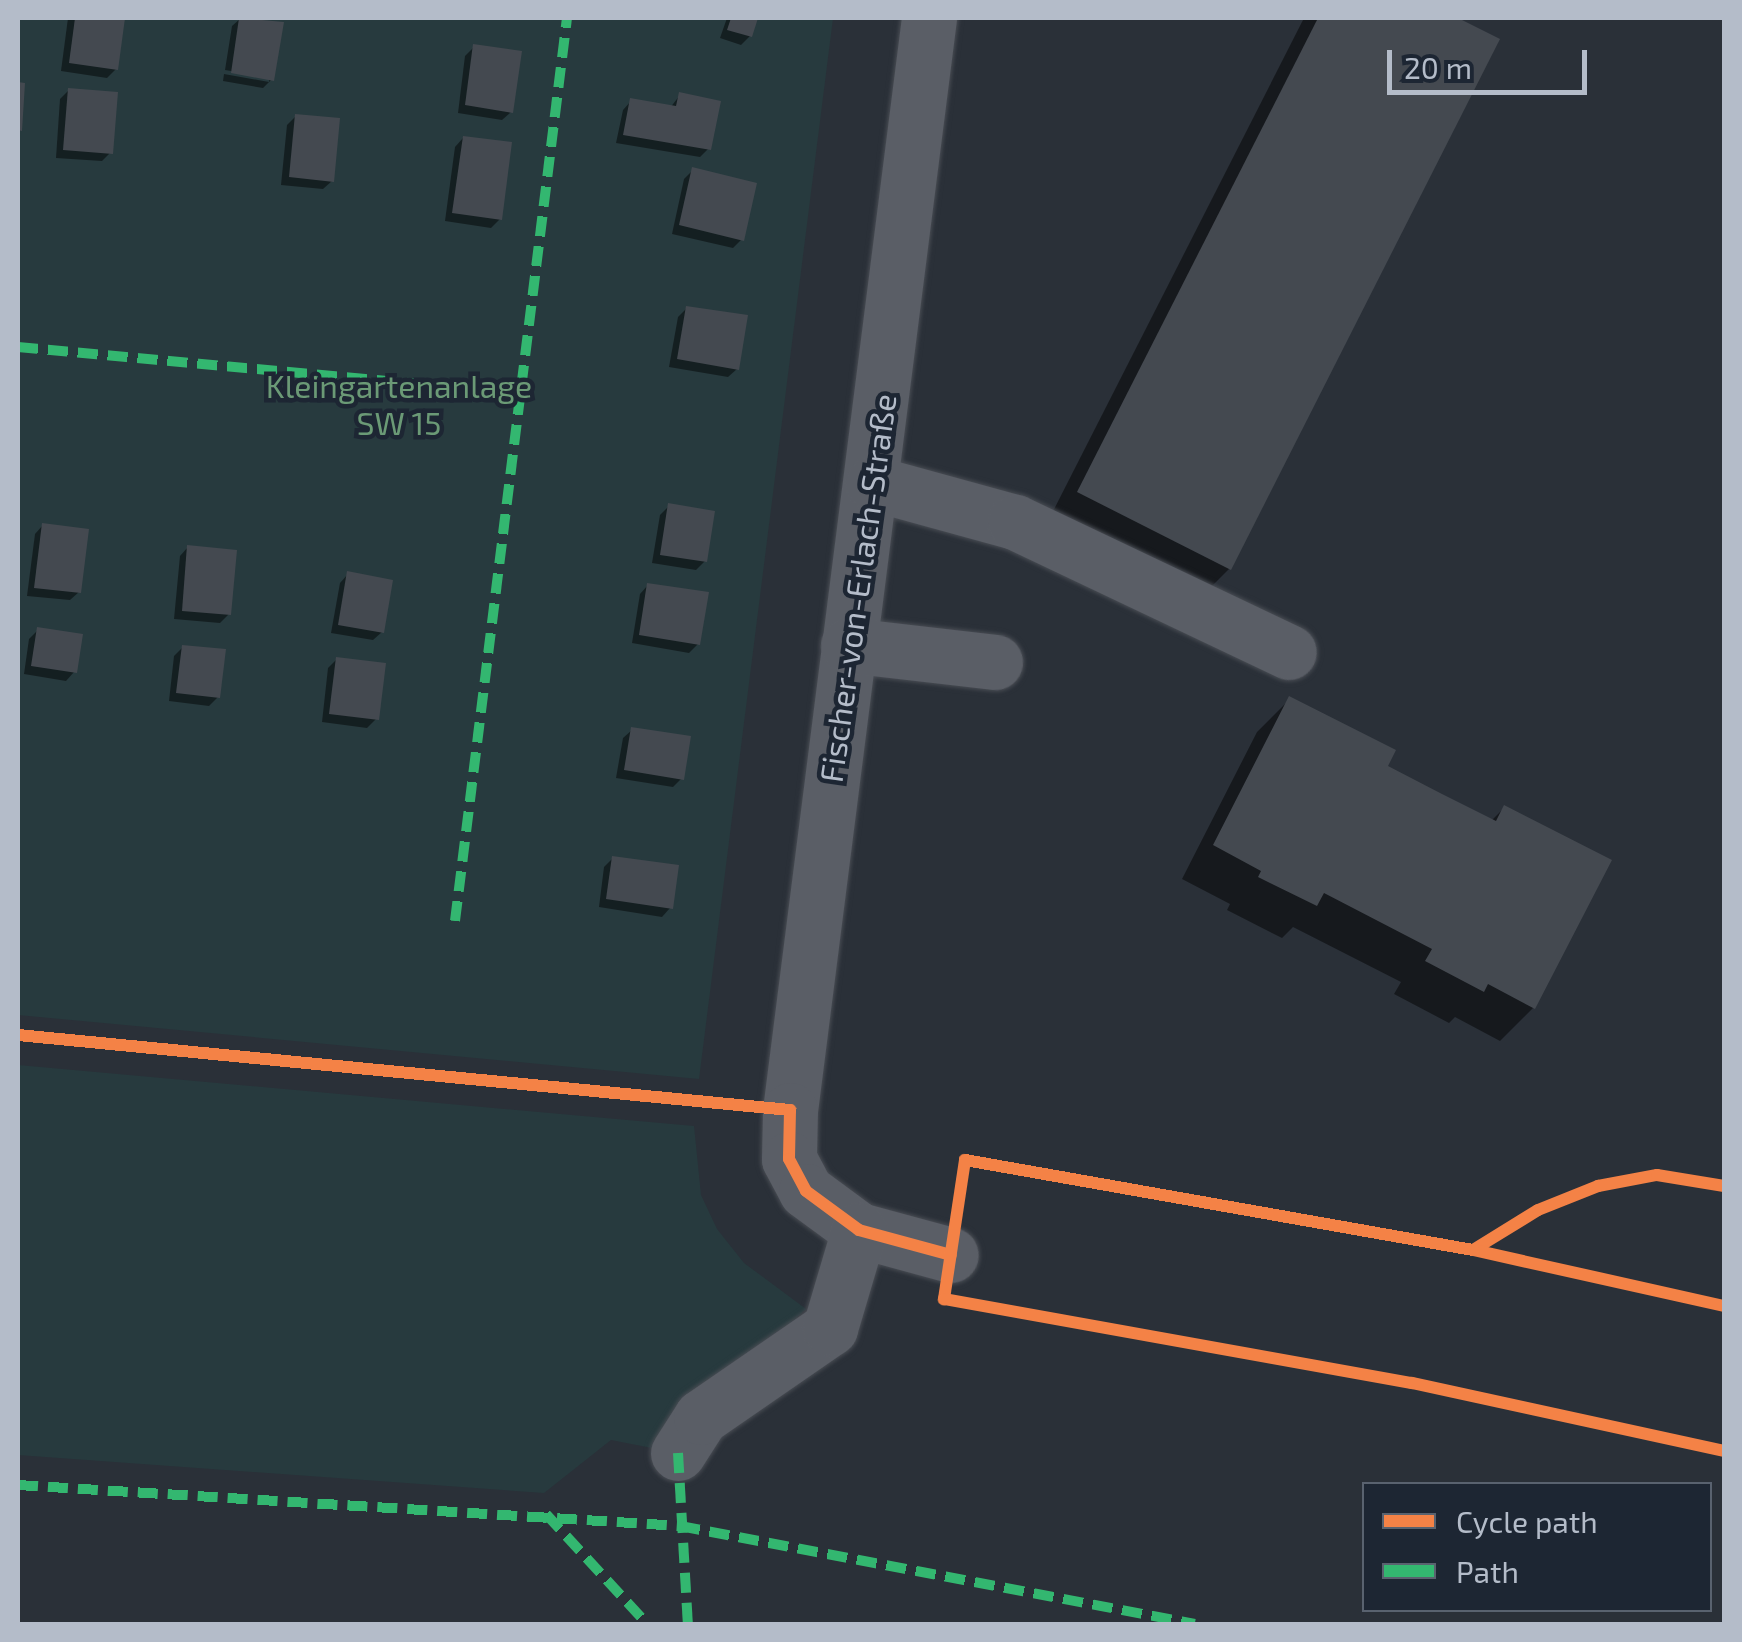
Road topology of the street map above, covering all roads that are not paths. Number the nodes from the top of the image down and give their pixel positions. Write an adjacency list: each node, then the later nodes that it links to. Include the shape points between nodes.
1 (929, 18): 2 (street, Fischer-von-Erlach-Straße)
2 (872, 483): 3 (street, Fischer-von-Erlach-Straße); 4 (street, via 1015,522)
3 (848, 645): 5 (street); 6 (street, Fischer-von-Erlach-Straße, via 789,1158 806,1191)
4 (1288, 652)
5 (996, 662)
6 (859, 1230): 7 (street); 8 (street, via 830,1328 701,1417)
7 (951, 1255)
8 (678, 1453)

